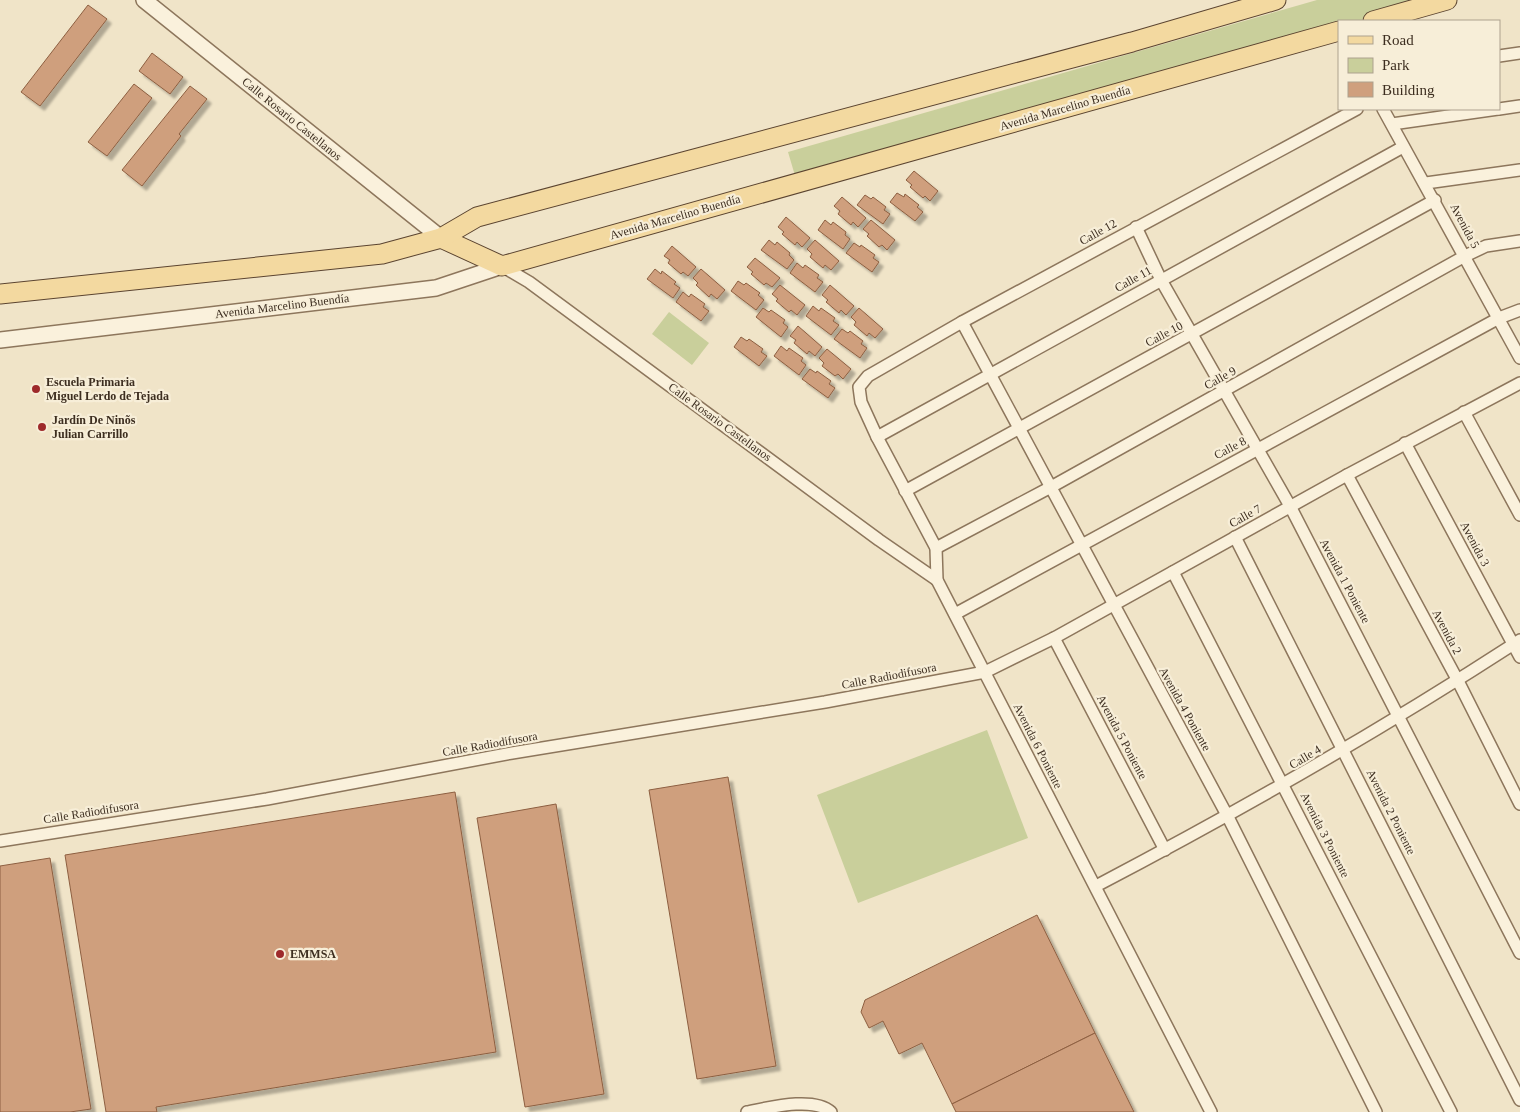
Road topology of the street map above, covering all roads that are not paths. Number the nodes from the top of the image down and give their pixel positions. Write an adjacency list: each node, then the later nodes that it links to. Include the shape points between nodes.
1 (144, 0): 19 (street, Calle Rosario Castellanos)
2 (1276, 0): 19 (main road, via 1132,42 477,217)
3 (1447, 0): 4 (main road)
4 (1377, 20)
5 (1338, 31): 22 (main road, Avenida Marcelino Buendía)
6 (1520, 53): 7 (street)
7 (1500, 56)
8 (1520, 106): 9 (street)
9 (1500, 109)
10 (1355, 110): 18 (street, Calle 12)
11 (1384, 110): 13 (street, Avenida 5)
12 (1491, 110): 13 (street)
13 (1392, 124): 14 (street, Avenida 5)
14 (1403, 147): 16 (street, Avenida 5); 23 (street, Calle 11)
15 (1520, 170): 16 (street)
16 (1426, 183): 17 (street, Avenida 5)
17 (1435, 200): 21 (street, Avenida 5); 28 (street, Calle 10)
18 (1136, 227): 23 (street, Avenida 1 Poniente); 27 (street, Calle 12)
19 (440, 238): 22 (main road); 24 (main road, via 382,254)
20 (1520, 241): 21 (street, Calle 9, via 1486,246)
21 (1465, 256): 26 (street, Avenida 5); 34 (street, Calle 9)
22 (502, 266): 29 (street, Avenida Marcelino Buendía, via 436,288); 49 (street, Calle Rosario Castellanos, via 530,282)
23 (1161, 280): 28 (street, Avenida 1 Poniente); 31 (street, Calle 11)
24 (0, 294)
25 (1520, 310): 26 (street, Calle 8)
26 (1499, 318): 30 (street, Avenida 5); 39 (street, Calle 8)
27 (962, 322): 31 (street, Avenida 4 Poniente); 33 (street, Calle 12, via 868,376)
28 (1192, 334): 34 (street, Avenida 1 Poniente); 36 (street, Calle 10)
29 (0, 340)
30 (1520, 358)
31 (988, 374): 36 (street, Avenida 4 Poniente); 37 (street, Calle 11)
32 (1520, 383): 35 (street, Calle 7)
33 (858, 387): 37 (street, Avenida 6 Poniente, via 861,402)
34 (1225, 391): 39 (street, Avenida 1 Poniente); 41 (street, Calle 9)
35 (1464, 412): 38 (street, Calle 7); 44 (street)
36 (1018, 428): 41 (street, Avenida 4 Poniente); 42 (street, Calle 10)
37 (877, 437): 42 (street, Avenida 6 Poniente)
38 (1405, 443): 40 (street, Calle 7); 53 (street, Avenida 3)
39 (1258, 449): 43 (street, Avenida 1 Poniente); 46 (street, Calle 8)
40 (1347, 475): 43 (street, Calle 7); 56 (street, Avenida 2)
41 (1050, 488): 46 (street, Avenida 4 Poniente); 47 (street, Calle 9)
42 (905, 491): 47 (street, Avenida 6 Poniente)
43 (1290, 506): 45 (street, Calle 7); 57 (street, Avenida 1 Poniente)
44 (1520, 515)
45 (1235, 537): 48 (street, Calle 7); 58 (street, Avenida 2 Poniente)
46 (1081, 545): 50 (street, Avenida 4 Poniente); 51 (street, Calle 8)
47 (936, 548): 49 (street, Avenida 6 Poniente)
48 (1173, 572): 50 (street, Calle 7); 59 (street, Avenida 3 Poniente)
49 (937, 580): 51 (street, Avenida 6 Poniente)
50 (1112, 605): 52 (street, Calle 7); 61 (street, Avenida 4 Poniente)
51 (954, 614): 55 (street, Avenida 6 Poniente)
52 (1054, 638): 55 (street, Calle 7); 63 (street, Avenida 5 Poniente)
53 (1516, 642): 54 (street, Avenida 3); 56 (street, Calle 4)
54 (1520, 657)
55 (984, 672): 62 (street, Calle Radiodifusora, via 825,702 512,753 267,799); 64 (street, Avenida 6 Poniente)
56 (1458, 681): 57 (street, Calle 4); 60 (street, Avenida 2)
57 (1400, 716): 58 (street, Calle 4); 65 (street, Avenida 1 Poniente)
58 (1345, 750): 59 (street, Calle 4); 66 (street, Avenida 2 Poniente)
59 (1284, 785): 61 (street, Calle 4); 71 (street, Avenida 3 Poniente)
60 (1520, 804)
61 (1228, 817): 63 (street, Calle 4); 70 (street, Avenida 4 Poniente)
62 (0, 841)
63 (1165, 850): 64 (street, Calle 4)
64 (1096, 886): 69 (street, Avenida 6 Poniente)
65 (1520, 953)
66 (1520, 1100)
67 (747, 1112): 68 (street, via 807,1104 815,1104)
68 (830, 1112)
69 (1211, 1112)
70 (1376, 1112)
71 (1451, 1112)

